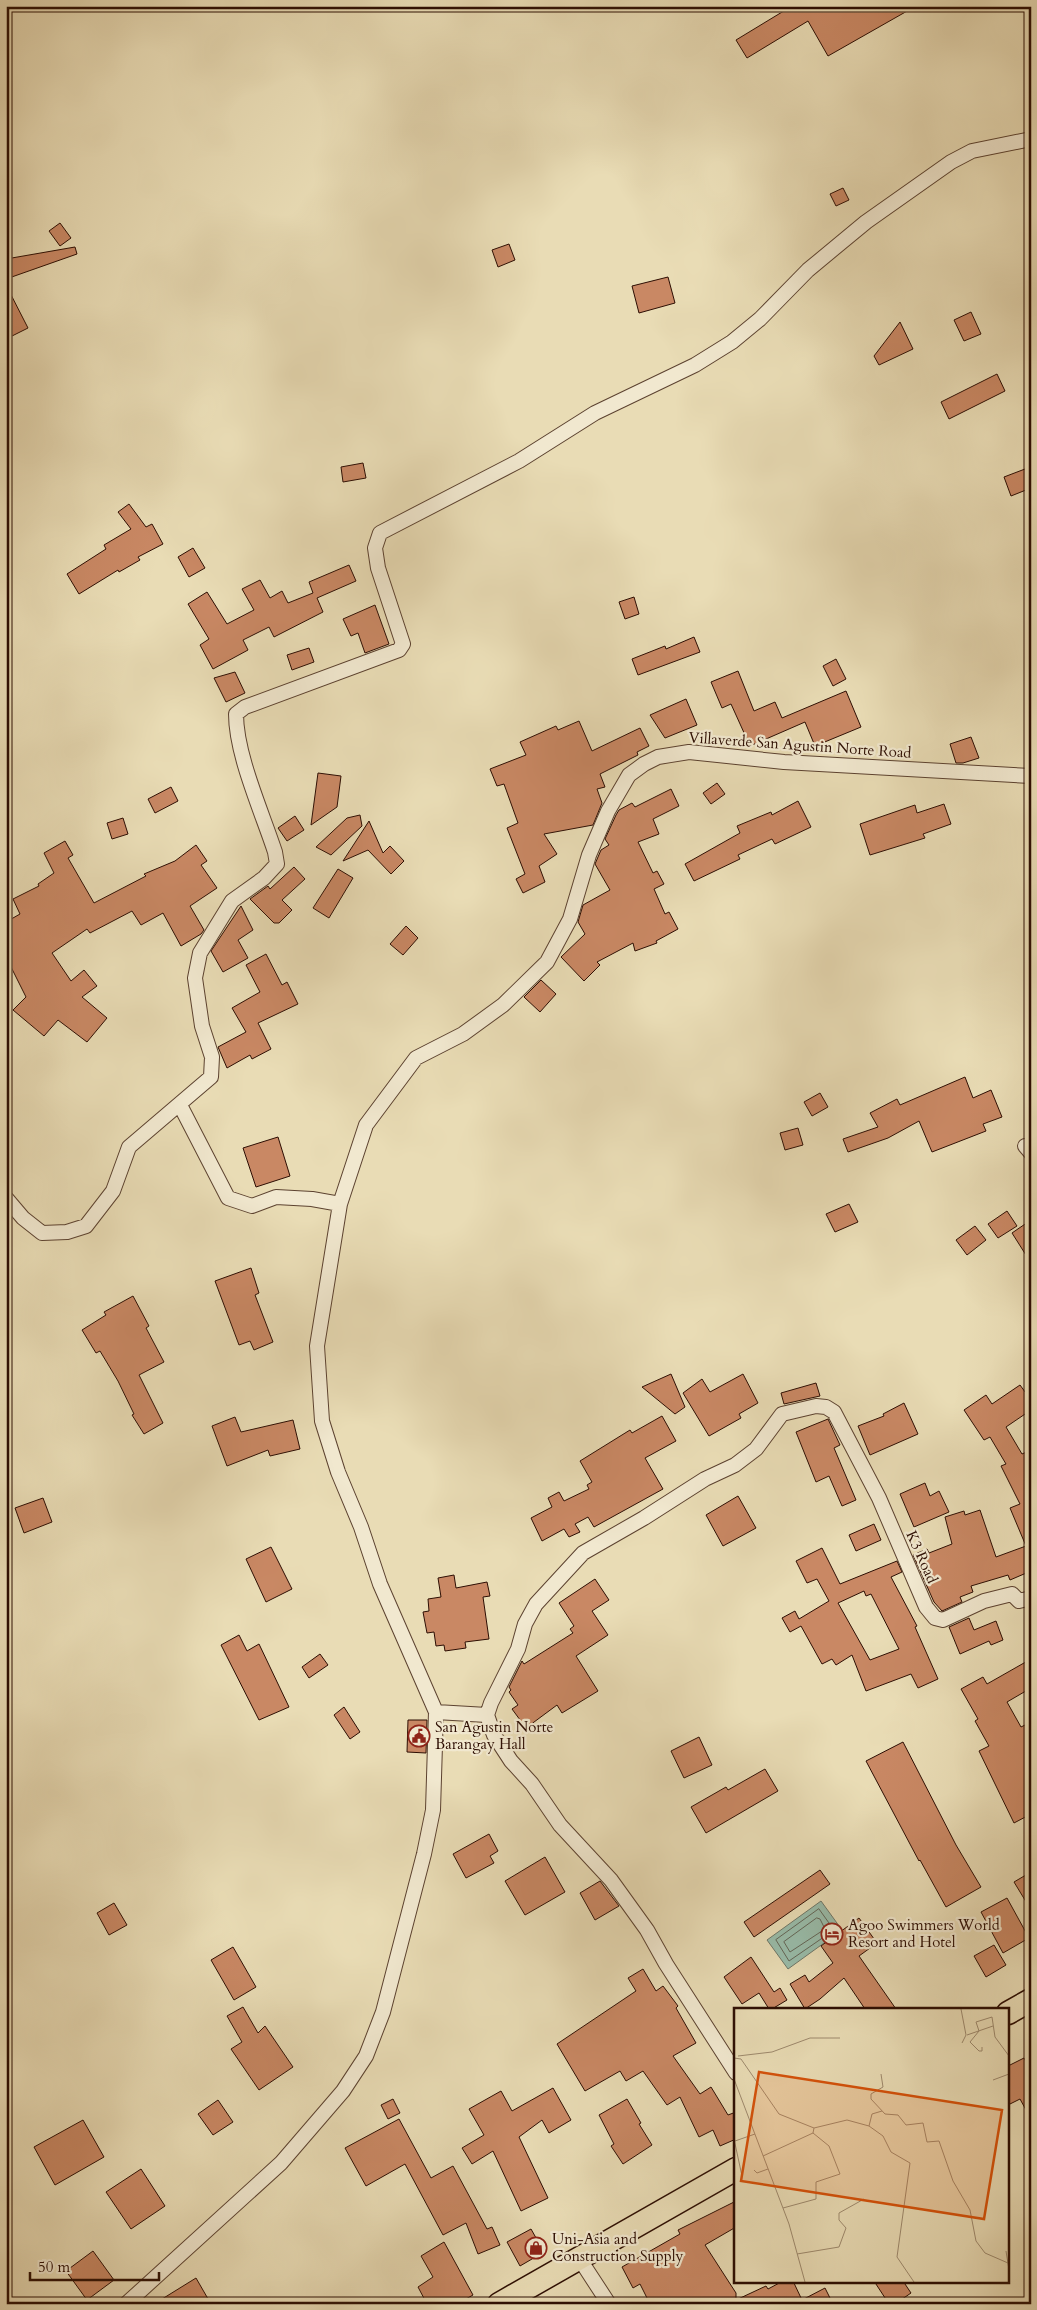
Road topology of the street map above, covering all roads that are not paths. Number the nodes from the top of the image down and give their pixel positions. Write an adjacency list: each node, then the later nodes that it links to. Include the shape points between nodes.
1 (1031, 139): 3 (street, via 972,151 952,162 866,222 808,270 760,319 732,342 695,365 595,413 519,461 380,533 375,548 378,568 403,644 399,650 245,707 236,714 241,749 277,864 264,878 232,901 200,952 195,978 202,1026 212,1056 211,1077)
2 (1031, 776): 5 (street, Villaverde San Agustin Norte Road, via 784,762 689,752 658,757 644,764 629,775 608,811 589,855 570,919 547,962 503,1005 463,1034 416,1058 366,1125)
3 (180, 1106): 4 (street, via 129,1147 113,1191 86,1226 67,1232 42,1233); 5 (street, via 228,1198 252,1206 276,1197)
4 (6, 1198)
5 (340, 1204): 7 (street, Villaverde San Agustin Norte Road, via 317,1346 322,1421 380,1584)
6 (1031, 1598): 8 (street, K3 Road, via 1019,1601 1012,1594 984,1601 944,1620 935,1618 926,1607 879,1498 834,1412 826,1406 816,1406 782,1414 756,1449 735,1465 705,1478 583,1553 536,1604)
7 (436, 1712): 8 (street); 14 (street, Villaverde San Agustin Norte Road, via 433,1810 383,2012 366,2056 343,2091 281,2163)
8 (487, 1715): 11 (street, via 494,1735 511,1761 532,1784 560,1825 611,1880 647,1930)
9 (1031, 2000): 10 (highway)
10 (1010, 2012)
11 (734, 2070)
12 (734, 2170): 13 (highway)
13 (579, 2258): 15 (highway); 16 (street)
14 (126, 2304)
15 (499, 2304)
16 (609, 2304)

